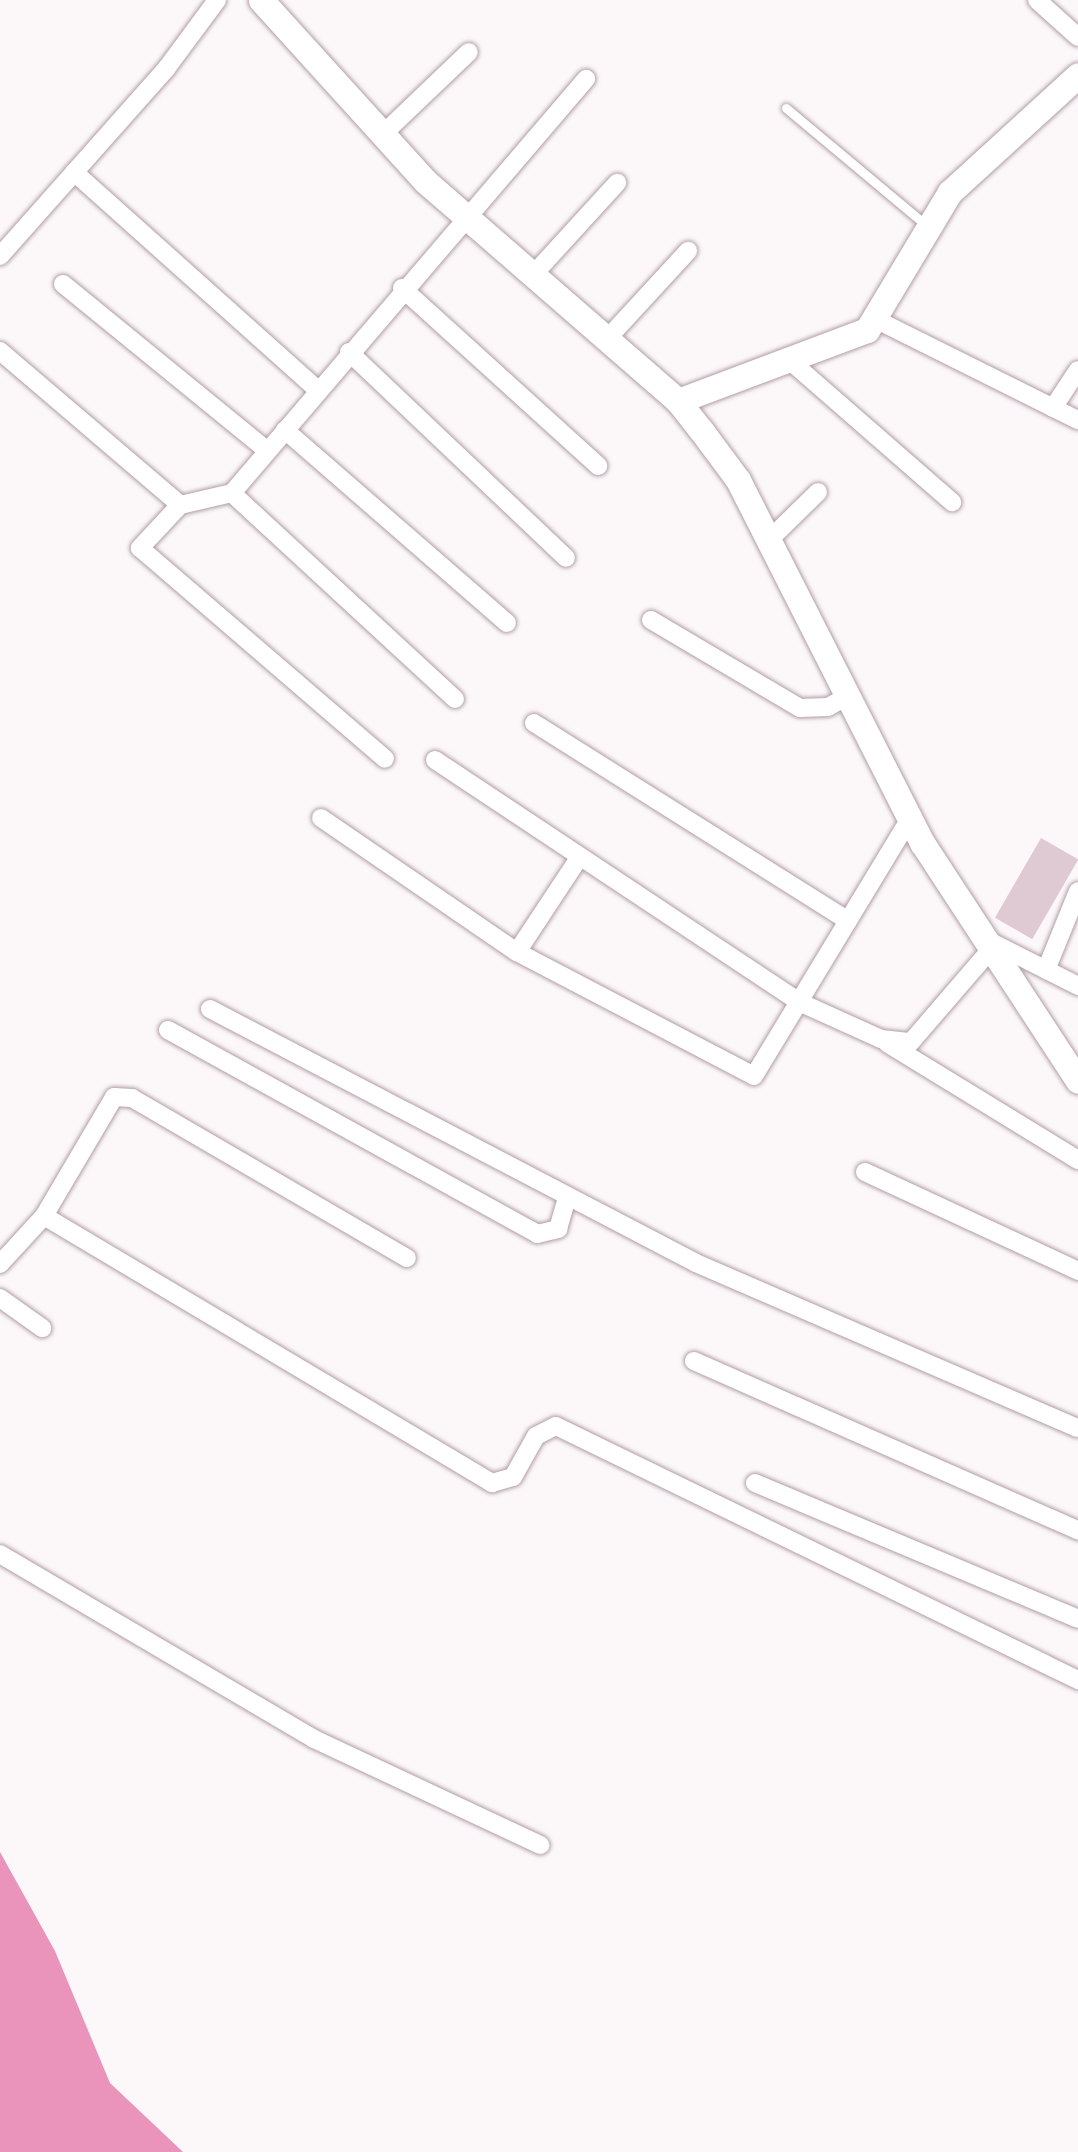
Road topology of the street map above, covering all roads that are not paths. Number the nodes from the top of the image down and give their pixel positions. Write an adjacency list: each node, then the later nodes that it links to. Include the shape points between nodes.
1 (217, 0): 10 (street)
2 (260, 0): 9 (main road)
3 (1037, 0): 4 (street)
4 (1075, 29)
5 (469, 52): 9 (street)
6 (1078, 75): 13 (main road, via 950,192)
7 (586, 78): 12 (street)
8 (786, 108): 13 (lane)
9 (382, 135): 12 (main road)
10 (74, 172): 15 (street); 25 (street)
11 (617, 182): 16 (street)
12 (469, 219): 16 (main road); 18 (street)
13 (930, 228): 19 (main road)
14 (688, 251): 20 (street)
15 (0, 256)
16 (533, 275): 20 (main road)
17 (63, 284): 30 (street)
18 (402, 288): 22 (street); 31 (street)
19 (875, 319): 23 (main road, via 867,330); 27 (street)
20 (607, 339): 26 (main road)
21 (0, 352): 35 (street)
22 (349, 352): 25 (street); 37 (street)
23 (788, 359): 26 (main road); 34 (street)
24 (1078, 370): 27 (street)
25 (318, 390): 29 (street)
26 (678, 401): 36 (main road, via 738,480)
27 (1053, 408): 28 (street)
28 (1078, 420)
29 (284, 430): 30 (street); 39 (street)
30 (268, 451): 33 (street)
31 (598, 466)
32 (818, 492): 36 (street)
33 (232, 493): 35 (street); 41 (street)
34 (952, 502)
35 (180, 505): 43 (street, via 140,548)
36 (768, 541): 40 (main road)
37 (566, 558)
38 (651, 620): 40 (street, via 800,708 813,710)
39 (507, 623)
40 (848, 696): 46 (main road)
41 (455, 699)
42 (534, 723): 49 (street)
43 (385, 759)
44 (435, 760): 47 (street)
45 (321, 818): 51 (street)
46 (910, 818): 49 (street); 50 (main road)
47 (579, 858): 51 (street); 54 (street)
48 (1078, 891): 52 (street)
49 (848, 921): 54 (street)
50 (986, 944): 52 (street); 57 (street, via 911,1042); 58 (main road)
51 (516, 952): 54 (street, via 754,1076)
52 (1046, 970): 53 (street)
53 (1078, 986)
54 (798, 1002): 57 (street)
55 (210, 1008): 61 (street)
56 (168, 1030): 61 (street, via 536,1234 558,1229)
57 (880, 1040): 59 (street)
58 (1078, 1081)
59 (1078, 1160)
60 (865, 1172): 65 (street)
61 (567, 1196): 69 (street, via 708,1268)
62 (44, 1216): 63 (street, via 114,1097 132,1098); 64 (street); 74 (street, via 492,1483 513,1477 536,1436 556,1426 713,1508)
63 (407, 1258)
64 (0, 1264)
65 (1078, 1272)
66 (0, 1298): 67 (street)
67 (42, 1328)
68 (694, 1361): 71 (street)
69 (1078, 1428)
70 (755, 1483): 73 (street)
71 (1078, 1530)
72 (0, 1554): 75 (street, via 314,1738)
73 (1078, 1619)
74 (1078, 1680)
75 (540, 1845)

